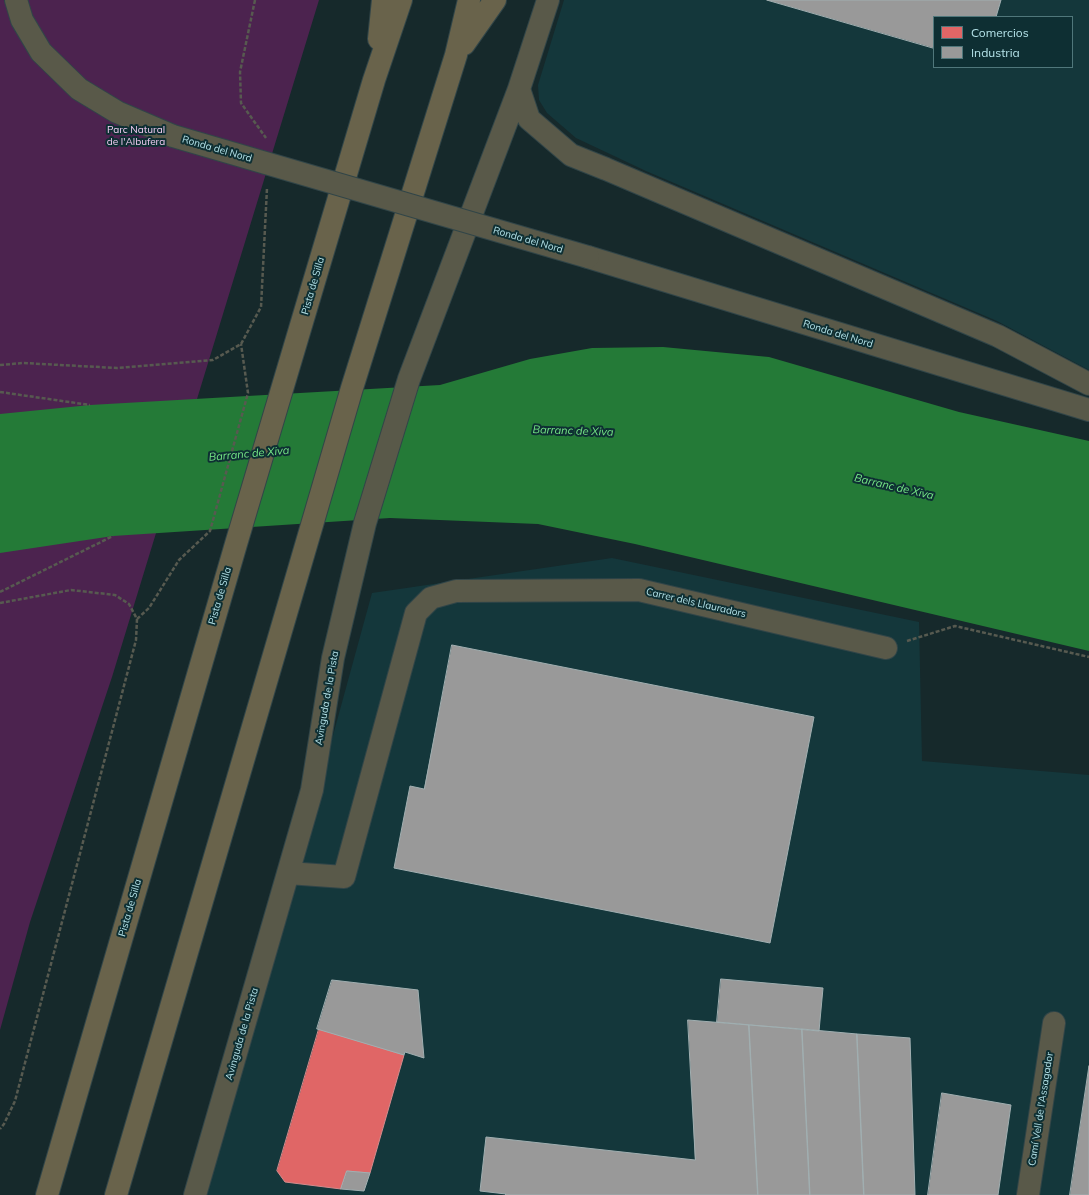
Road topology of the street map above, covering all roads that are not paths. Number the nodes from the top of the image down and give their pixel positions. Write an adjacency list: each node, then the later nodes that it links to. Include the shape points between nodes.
1 (16, 0): 11 (street, Ronda del Nord, bridge, via 22,20 41,52 79,89 117,112 173,136 588,257)
2 (383, 0): 8 (highway)
3 (401, 0): 8 (highway, Pista de Silla)
4 (470, 0): 7 (highway)
5 (495, 0): 7 (highway)
6 (548, 0): 9 (street, Avinguda de la Pista)
7 (456, 55): 16 (highway, via 308,535)
8 (374, 80): 15 (highway, Pista de Silla)
9 (519, 89): 10 (street, via 529,119 571,155 998,336); 13 (street, Avinguda de la Pista, via 409,379 365,523 333,658 312,790)
10 (1089, 384)
11 (1089, 410)
12 (886, 648): 13 (street, Carrer dels Llauradors, via 640,590 456,591 431,598 416,613 344,877)
13 (288, 873): 17 (street, Avinguda de la Pista)
14 (1054, 1023): 18 (street, Camí Vell de l'Assagador)
15 (46, 1195)
16 (116, 1195)
17 (195, 1195)
18 (1028, 1195)

